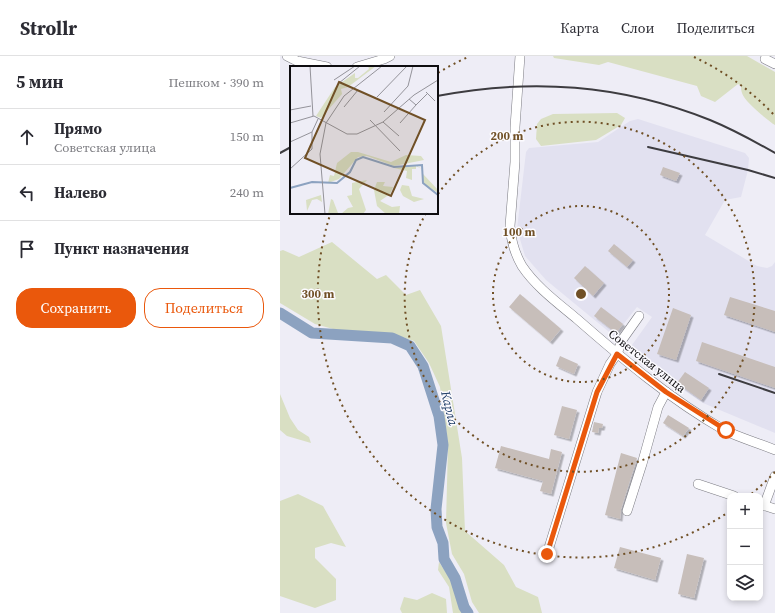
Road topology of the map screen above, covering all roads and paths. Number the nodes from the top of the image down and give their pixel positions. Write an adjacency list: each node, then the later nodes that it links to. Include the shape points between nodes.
1 (287, 56): 6 (street, via 297,61)
2 (390, 56): 7 (street)
3 (520, 56): 9 (street, Советская улица, via 510,226 515,251 531,278)
4 (765, 59): 5 (street)
5 (775, 64)
6 (323, 66)
7 (360, 66)
8 (639, 316): 9 (street, via 622,340)
9 (617, 354): 10 (street, Советская улица); 19 (street, via 597,392)
10 (666, 392): 11 (street, Советская улица, via 726,430); 18 (street, via 658,407)
11 (775, 450)
12 (775, 476): 15 (street)
13 (698, 484): 14 (street)
14 (727, 494)
15 (763, 503)
16 (763, 505): 17 (street)
17 (775, 509)
18 (627, 511)
19 (547, 554)

